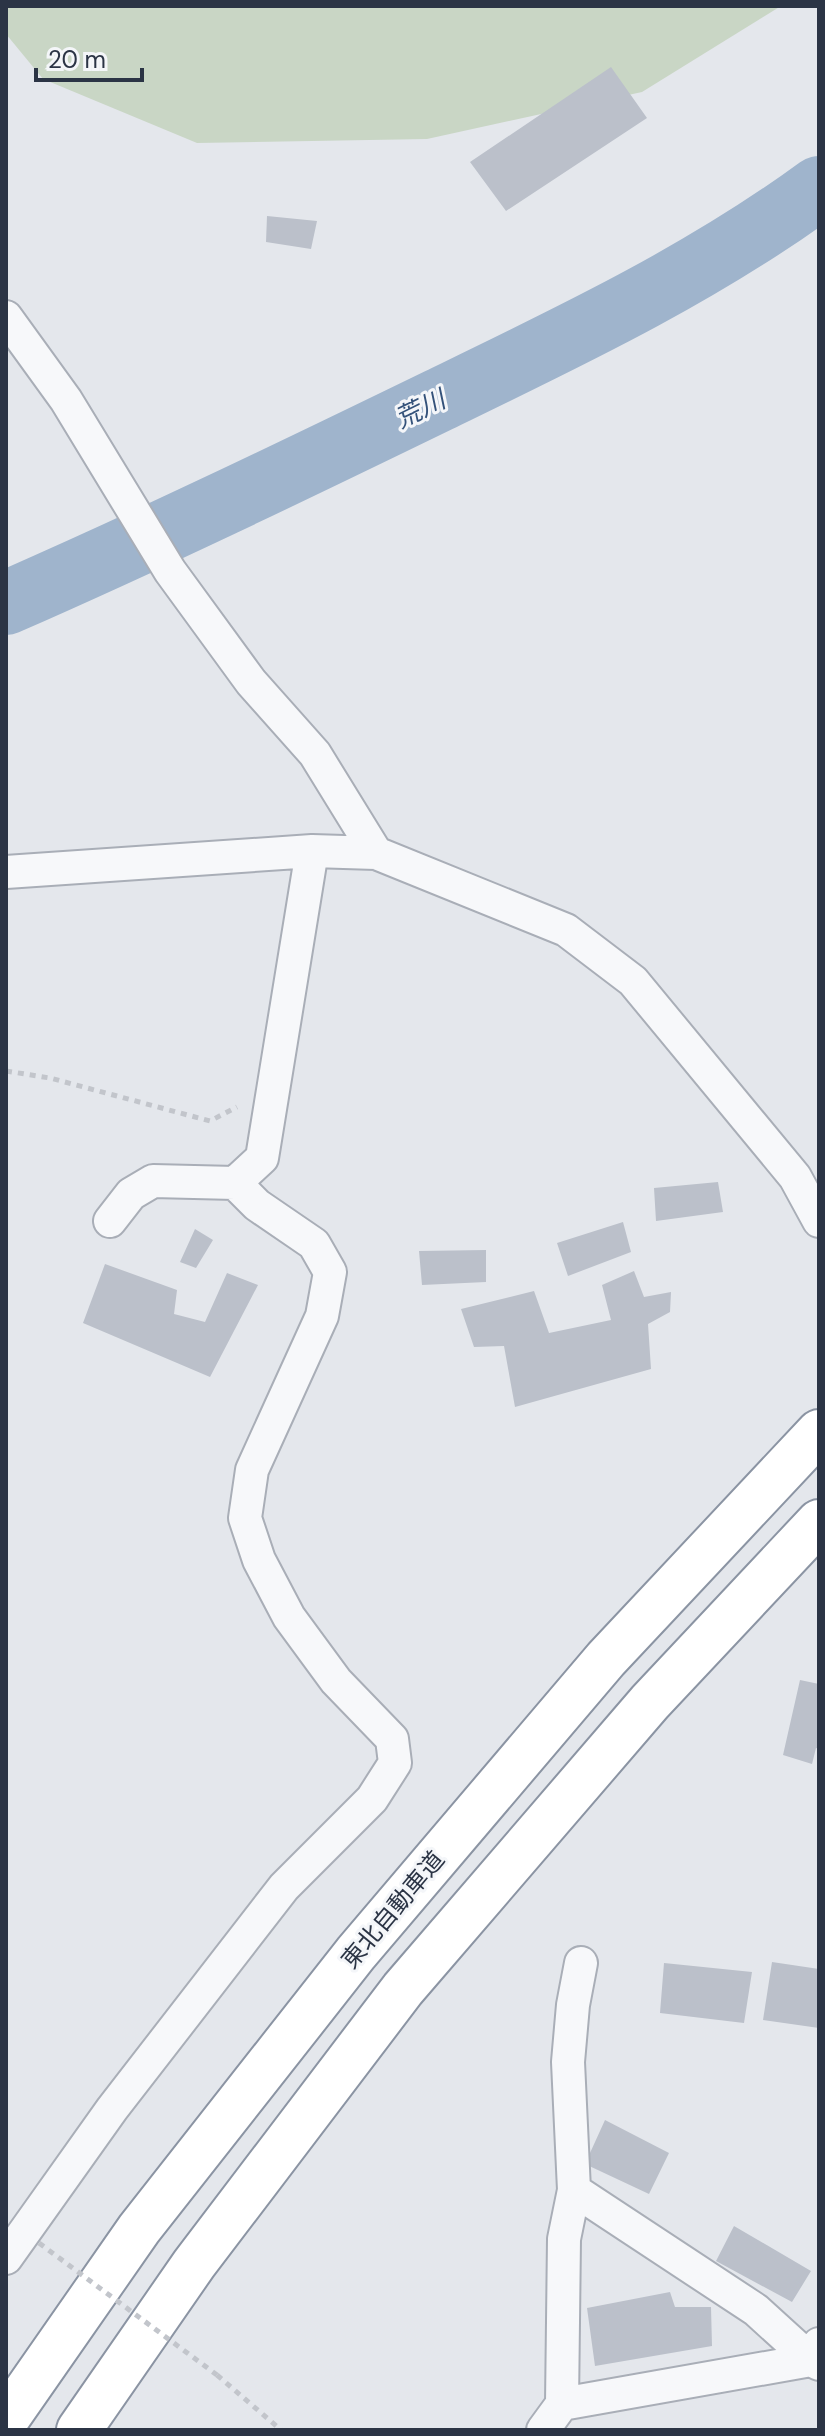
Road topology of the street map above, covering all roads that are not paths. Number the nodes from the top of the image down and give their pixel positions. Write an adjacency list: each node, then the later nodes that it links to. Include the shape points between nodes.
1 (6, 317): 2 (street, via 66,400 170,571 251,682 315,754)
2 (370, 844): 3 (street); 6 (street, via 566,930 633,981 795,1177)
3 (312, 851): 4 (street); 5 (street, via 262,1158)
4 (6, 872)
5 (235, 1183): 7 (street, via 153,1181 131,1194); 12 (street, via 314,1244 330,1272 322,1316 252,1470 245,1518 259,1560 289,1617 336,1681 392,1739 395,1763 372,1799 284,1887 112,2109)
6 (818, 1218)
7 (110, 1221)
8 (819, 1432): 15 (highway, 東北自動車道, via 606,1659 356,1953 139,2229)
9 (819, 1522): 16 (highway, via 650,1702 403,1989 194,2264)
10 (581, 1963): 11 (street, via 568,2062)
11 (574, 2190): 13 (street); 14 (street, via 564,2239)
12 (6, 2258)
13 (816, 2356): 14 (street)
14 (562, 2404): 17 (street)
15 (6, 2420)
16 (79, 2430)
17 (543, 2430)

